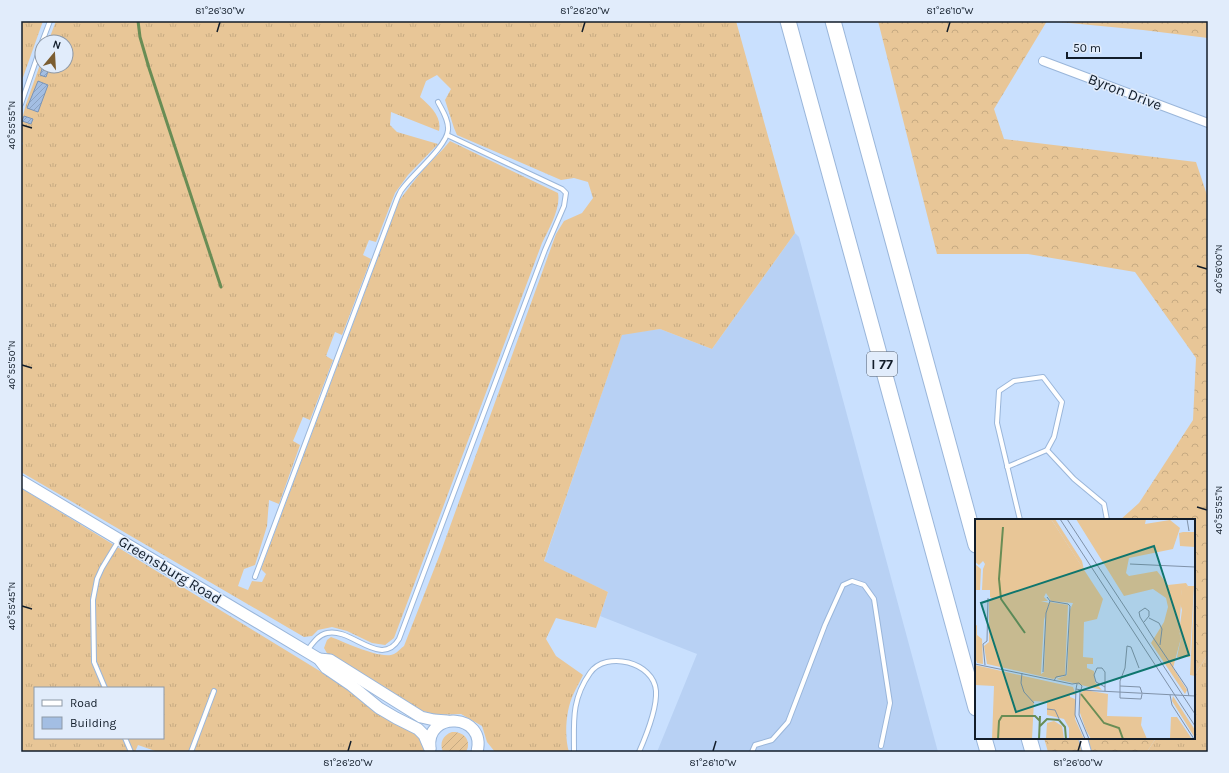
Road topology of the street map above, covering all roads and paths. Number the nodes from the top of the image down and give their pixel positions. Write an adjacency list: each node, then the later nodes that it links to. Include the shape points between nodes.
1 (50, 21): 4 (lane)
2 (788, 21): 23 (highway, I 77)
3 (833, 21): 17 (highway)
4 (45, 34)
5 (1043, 61): 9 (street, Byron Drive)
6 (34, 66): 8 (lane)
7 (438, 102): 10 (lane, via 447,121)
8 (21, 104)
9 (1208, 123)
10 (447, 135): 18 (lane, via 436,153 402,189 397,199); 19 (lane, via 562,189 566,193 564,206 545,250 400,639 396,645 386,650 376,649 336,632 326,633 315,640)
11 (1047, 450): 12 (lane); 12 (lane, via 1054,437 1062,402 1043,377 1014,381 999,391 996,423); 15 (lane, via 1074,479 1104,504)
12 (1007, 467): 14 (lane)
13 (21, 481): 16 (main road, Greensburg Road)
14 (1020, 519)
15 (1107, 519)
16 (119, 540): 19 (main road, Greensburg Road); 21 (lane, via 102,568 93,600 94,662)
17 (975, 542)
18 (255, 577)
19 (307, 652): 20 (main road, Greensburg Road)
20 (319, 659): 24 (main road, Greensburg Road, via 330,660 421,717); 31 (main road, Greensburg Road, via 326,668 380,708 418,729 424,735)
21 (104, 687)
22 (214, 690): 33 (lane)
23 (975, 704)
24 (447, 721): 30 (main road, Greensburg Road, via 469,725 475,733); 31 (main road, via 434,732)
25 (125, 739): 32 (lane)
26 (984, 739): 37 (highway)
27 (1029, 739): 38 (highway)
28 (1083, 739): 39 (street)
29 (881, 746): 36 (lane, via 890,703 874,599 864,585 852,581 843,585 788,722 772,740 755,745)
30 (479, 749)
31 (430, 750)
32 (131, 752)
33 (191, 752)
34 (574, 752): 35 (lane, via 574,713 584,682 602,663 614,661 643,668 653,679 656,689 656,702)
35 (639, 752)
36 (752, 752)
37 (988, 752)
38 (1033, 752)
39 (1087, 752)

